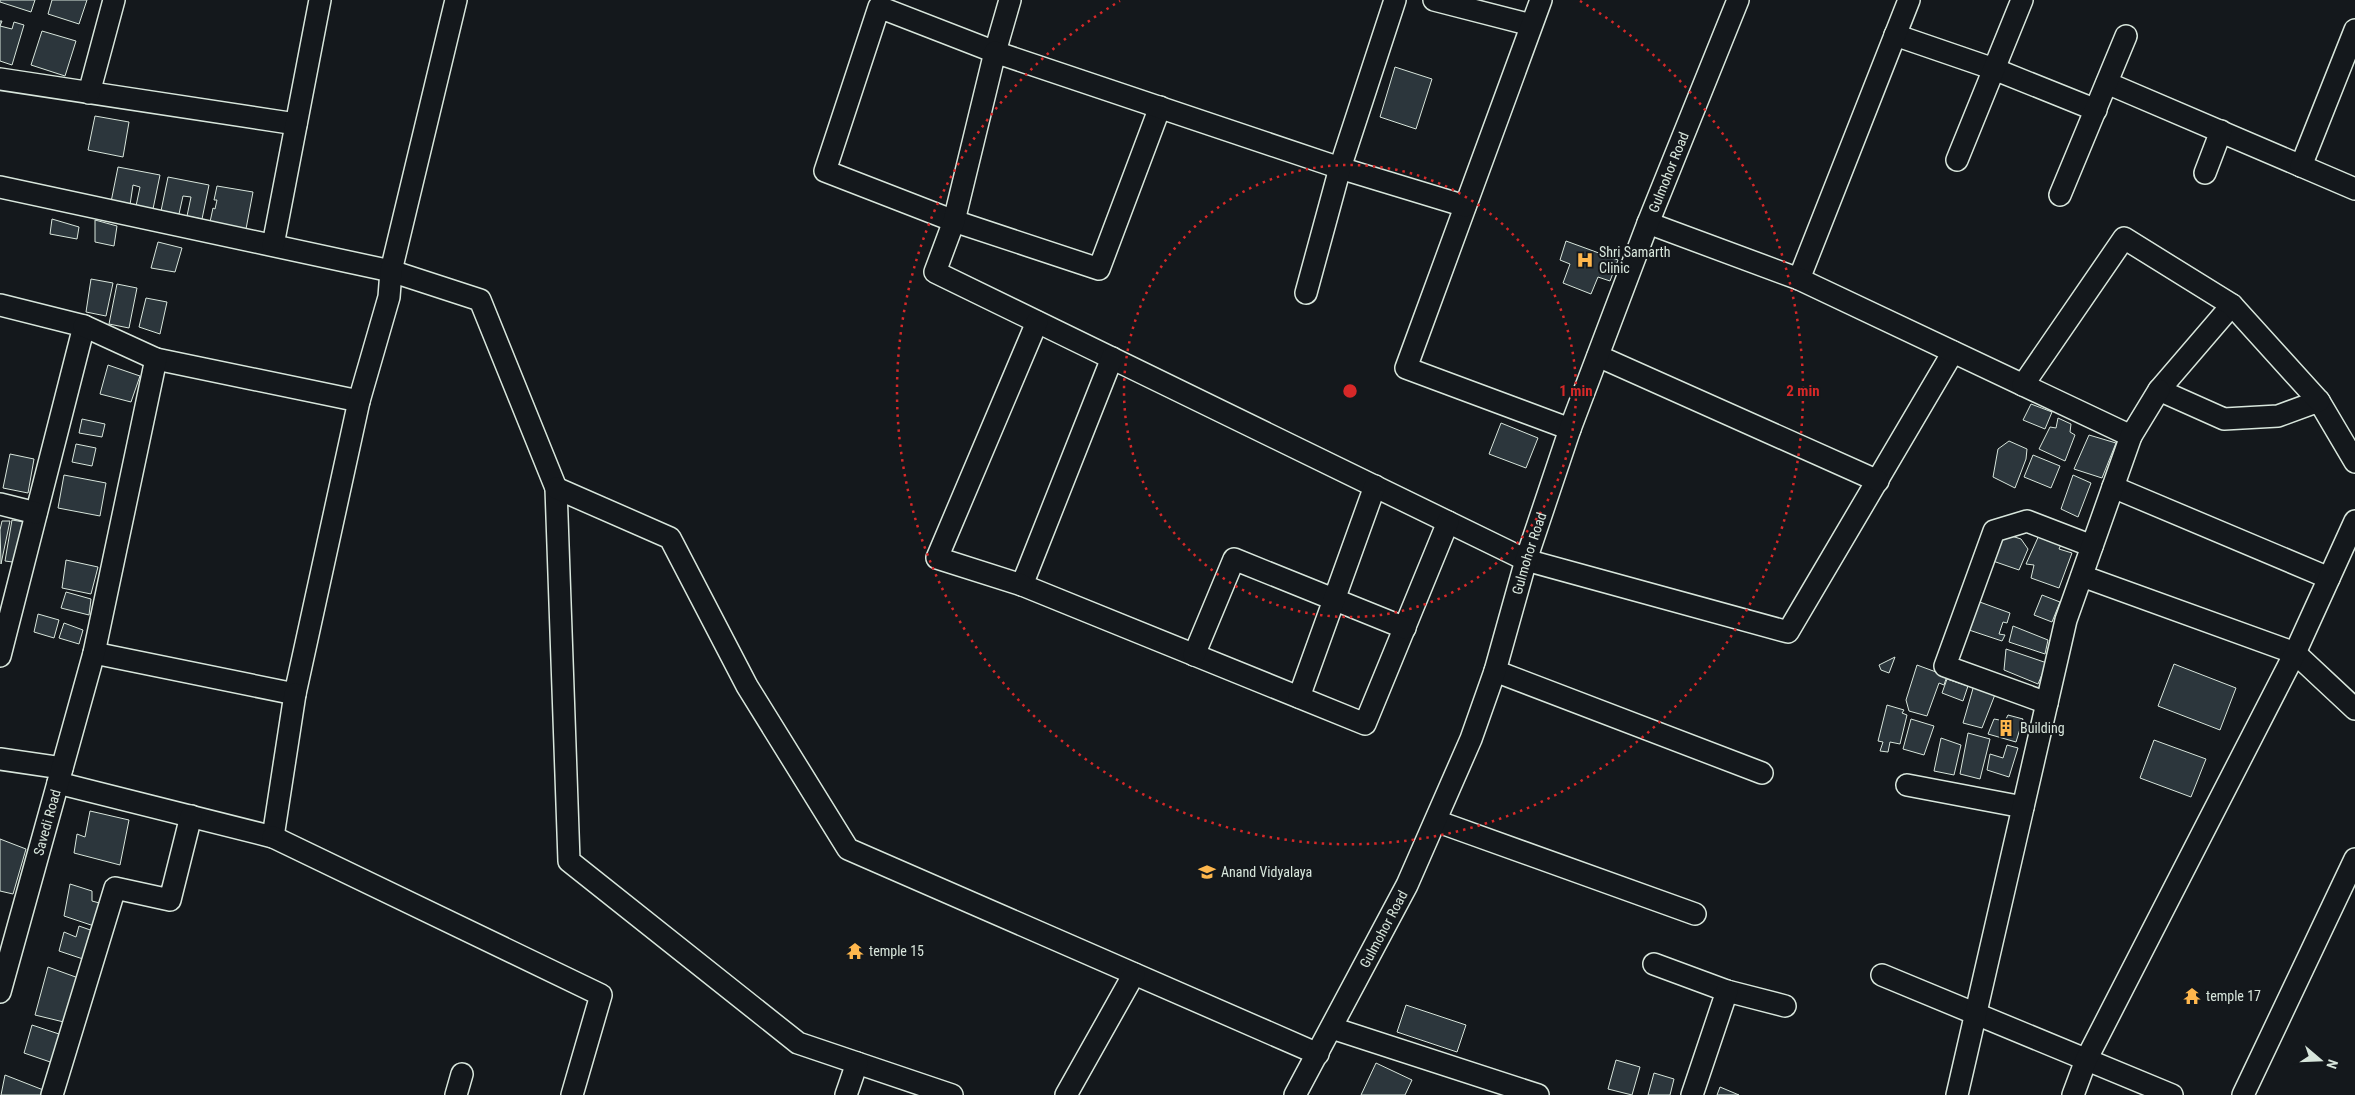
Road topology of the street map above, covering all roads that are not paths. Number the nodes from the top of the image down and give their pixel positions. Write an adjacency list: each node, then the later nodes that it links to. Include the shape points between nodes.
1 (114, 0): 19 (street)
2 (320, 0): 22 (street)
3 (456, 0): 35 (street)
4 (1010, 0): 15 (street)
5 (1395, 0): 26 (street)
6 (1434, 0): 11 (street)
7 (1541, 0): 11 (street)
8 (1738, 0): 33 (street, Gulmohor Road)
9 (1909, 0): 13 (street)
10 (2022, 0): 16 (street)
11 (1531, 25): 31 (street)
12 (2355, 30): 25 (street)
13 (1896, 35): 16 (street); 36 (street)
14 (2126, 36): 18 (street)
15 (995, 52): 20 (street); 32 (street); 32 (street, via 878,7 825,172)
16 (1994, 69): 21 (street); 24 (street)
17 (0, 79): 19 (street)
18 (2107, 83): 21 (street); 23 (street)
19 (89, 93): 22 (street)
20 (1160, 108): 26 (street); 32 (street, via 1099,269)
21 (2096, 110): 30 (street)
22 (296, 124): 34 (street)
23 (2221, 132): 25 (street); 27 (street)
24 (1958, 160)
25 (2301, 166): 29 (street)
26 (1340, 168): 31 (street); 37 (street)
27 (2205, 173)
28 (0, 187): 34 (street)
29 (2355, 189)
30 (2060, 195)
31 (1465, 206): 50 (street, via 1406,368)
32 (954, 221): 40 (street, via 935,272)
33 (1648, 223): 36 (street); 43 (street, Gulmohor Road)
34 (273, 244): 35 (street)
35 (390, 271): 48 (street, via 389,297); 56 (street, via 480,300)
36 (1799, 279): 42 (street)
37 (1306, 293)
38 (0, 304): 41 (street)
39 (2232, 305): 46 (street, via 2124,238); 47 (street); 49 (street)
40 (1037, 322): 44 (street); 65 (street, via 937,558)
41 (84, 326): 45 (street); 58 (street)
42 (1953, 352): 46 (street); 53 (street)
43 (1598, 356): 50 (street, Gulmohor Road); 53 (street)
44 (1112, 358): 54 (street); 65 (street)
45 (156, 359): 48 (street); 69 (street, Savedi Road)
46 (2023, 385): 51 (street)
47 (2159, 390): 49 (street, via 2224,419 2278,416); 51 (street)
48 (359, 401): 74 (street)
49 (2319, 401): 52 (street)
50 (1570, 429): 62 (street, Gulmohor Road)
51 (2131, 436): 55 (street)
52 (2355, 462)
53 (1878, 481): 62 (street, via 1788,632)
54 (1375, 486): 59 (street); 66 (street)
55 (2113, 487): 61 (street); 64 (street)
56 (556, 488): 89 (street, via 670,538 747,686 848,849); 98 (street, via 569,861 798,1043)
57 (0, 504): 58 (street)
58 (36, 513): 68 (street)
59 (1448, 522): 62 (street); 67 (street)
60 (2355, 522): 64 (street)
61 (2092, 546): 63 (street); 76 (street, via 2026,520 1994,531 1945,666)
62 (1526, 560): 73 (street, Gulmohor Road)
63 (2082, 576): 70 (street); 76 (street, via 2066,620)
64 (2329, 578): 70 (street)
65 (1022, 585): 71 (street)
66 (1334, 599): 67 (street); 71 (street, via 1234,559); 75 (street)
67 (1405, 628): 75 (street, via 1366,724)
68 (3, 629): 72 (street)
69 (94, 653): 74 (street); 80 (street, Savedi Road)
70 (2295, 653): 77 (street); 97 (street)
71 (1194, 655): 75 (street)
72 (0, 656)
73 (1495, 671): 79 (street); 84 (street, Gulmohor Road, via 1471,739)
74 (295, 694): 85 (street)
75 (1299, 697)
76 (2047, 703): 82 (street)
77 (2355, 709)
78 (0, 759): 80 (street)
79 (1762, 773)
80 (60, 775): 83 (street); 92 (street, Savedi Road)
81 (1907, 784): 82 (street)
82 (2023, 807): 94 (street)
83 (191, 816): 85 (street); 101 (street, via 170,900 115,888)
84 (1436, 821): 87 (street); 95 (street, Gulmohor Road, via 1407,885)
85 (273, 837): 103 (street, via 601,996)
86 (2355, 860): 113 (street)
87 (1694, 914)
88 (1654, 964): 91 (street)
89 (1134, 974): 96 (street); 106 (street)
90 (1882, 975): 94 (street)
91 (1727, 991): 93 (street); 109 (street)
92 (0, 992)
93 (1785, 1006)
94 (1976, 1014): 97 (street); 110 (street)
95 (1332, 1028): 96 (street, Gulmohor Road); 100 (street)
96 (1318, 1054): 107 (street, Gulmohor Road)
97 (2086, 1060): 111 (street); 112 (street)
98 (857, 1063): 104 (street); 105 (street)
99 (462, 1074): 102 (street)
100 (1493, 1088): 108 (street)
101 (52, 1095)
102 (456, 1095)
103 (572, 1095)
104 (846, 1095)
105 (952, 1095)
106 (1066, 1095)
107 (1296, 1095)
108 (1538, 1095)
109 (1692, 1095)
110 (1957, 1095)
111 (2073, 1095)
112 (2171, 1095)
113 (2243, 1095)

